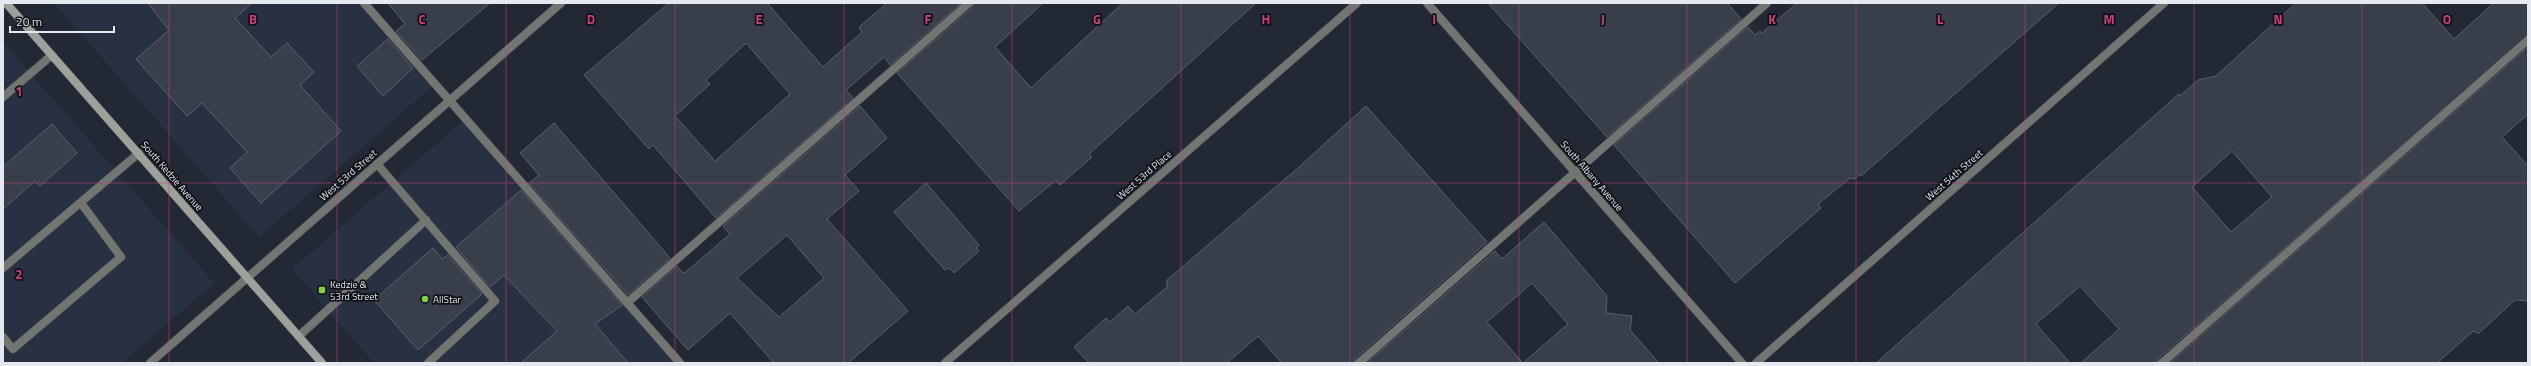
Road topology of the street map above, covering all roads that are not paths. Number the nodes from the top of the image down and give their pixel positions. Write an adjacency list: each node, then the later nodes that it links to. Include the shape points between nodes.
1 (6, 3): 10 (main road, South Kedzie Avenue)
2 (364, 3): 12 (street)
3 (561, 3): 12 (street, West 53rd Street)
4 (969, 3): 20 (street)
5 (1357, 3): 27 (street, West 53rd Place)
6 (1427, 3): 15 (street, South Albany Avenue)
7 (1767, 3): 15 (street)
8 (2164, 3): 30 (street, West 54th Street)
9 (2528, 40): 31 (street)
10 (52, 55): 11 (street); 13 (main road, South Kedzie Avenue)
11 (3, 97)
12 (449, 101): 14 (street, West 53rd Street); 20 (street)
13 (139, 153): 16 (street); 19 (main road, South Kedzie Avenue)
14 (377, 164): 17 (street); 19 (street, West 53rd Street)
15 (1575, 172): 28 (street); 29 (street, South Albany Avenue)
16 (81, 203): 18 (street); 22 (street, via 121,257 13,349)
17 (426, 220): 21 (street); 25 (street, via 495,301)
18 (3, 268)
19 (247, 277): 21 (main road, South Kedzie Avenue); 23 (street, West 53rd Street)
20 (627, 303): 26 (street)
21 (299, 336): 24 (main road, South Kedzie Avenue)
22 (3, 337)
23 (150, 363)
24 (322, 363)
25 (428, 363)
26 (680, 363)
27 (945, 363)
28 (1359, 363)
29 (1742, 363)
30 (1756, 363)
31 (2162, 363)

